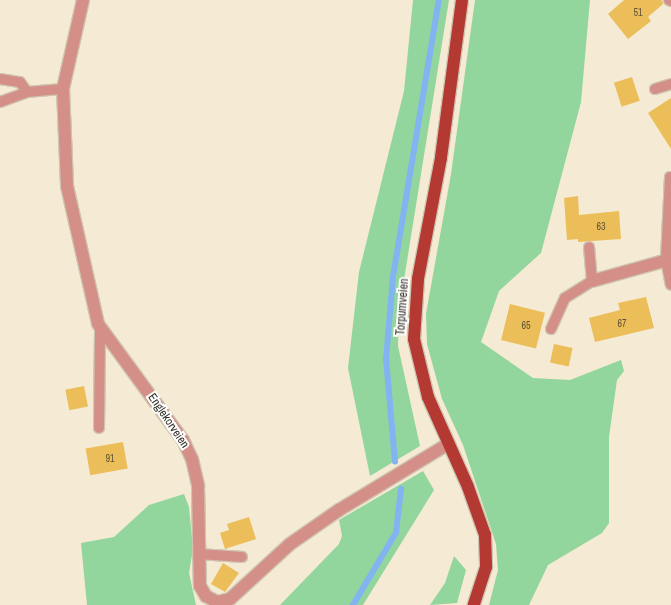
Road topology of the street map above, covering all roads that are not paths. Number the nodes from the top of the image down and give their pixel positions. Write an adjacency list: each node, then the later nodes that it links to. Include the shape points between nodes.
1 (83, 0): 5 (street, Englekorveien)
2 (462, 0): 17 (main road, Torpumveien, via 441,158 418,279 414,339 421,375)
3 (0, 80): 7 (lane, via 20,82)
4 (671, 84): 6 (lane)
5 (63, 90): 7 (lane); 14 (street, Englekorveien, via 68,186)
6 (655, 90)
7 (27, 92): 8 (lane)
8 (0, 102)
9 (670, 177): 11 (lane)
10 (589, 247): 12 (lane)
11 (669, 259): 12 (street); 13 (lane)
12 (592, 281): 15 (lane, via 565,298)
13 (671, 285)
14 (100, 327): 16 (lane); 18 (street, Englekorveien, via 183,440 192,459 198,486)
15 (551, 328)
16 (99, 428)
17 (448, 444): 20 (street, Englekorveien, via 339,510 290,544 239,593); 21 (main road, Torpumveien, via 485,535 486,567)
18 (199, 554): 19 (lane); 20 (street, Englekorveien, via 200,586 206,596)
19 (242, 556)
20 (217, 604)
21 (474, 605)

